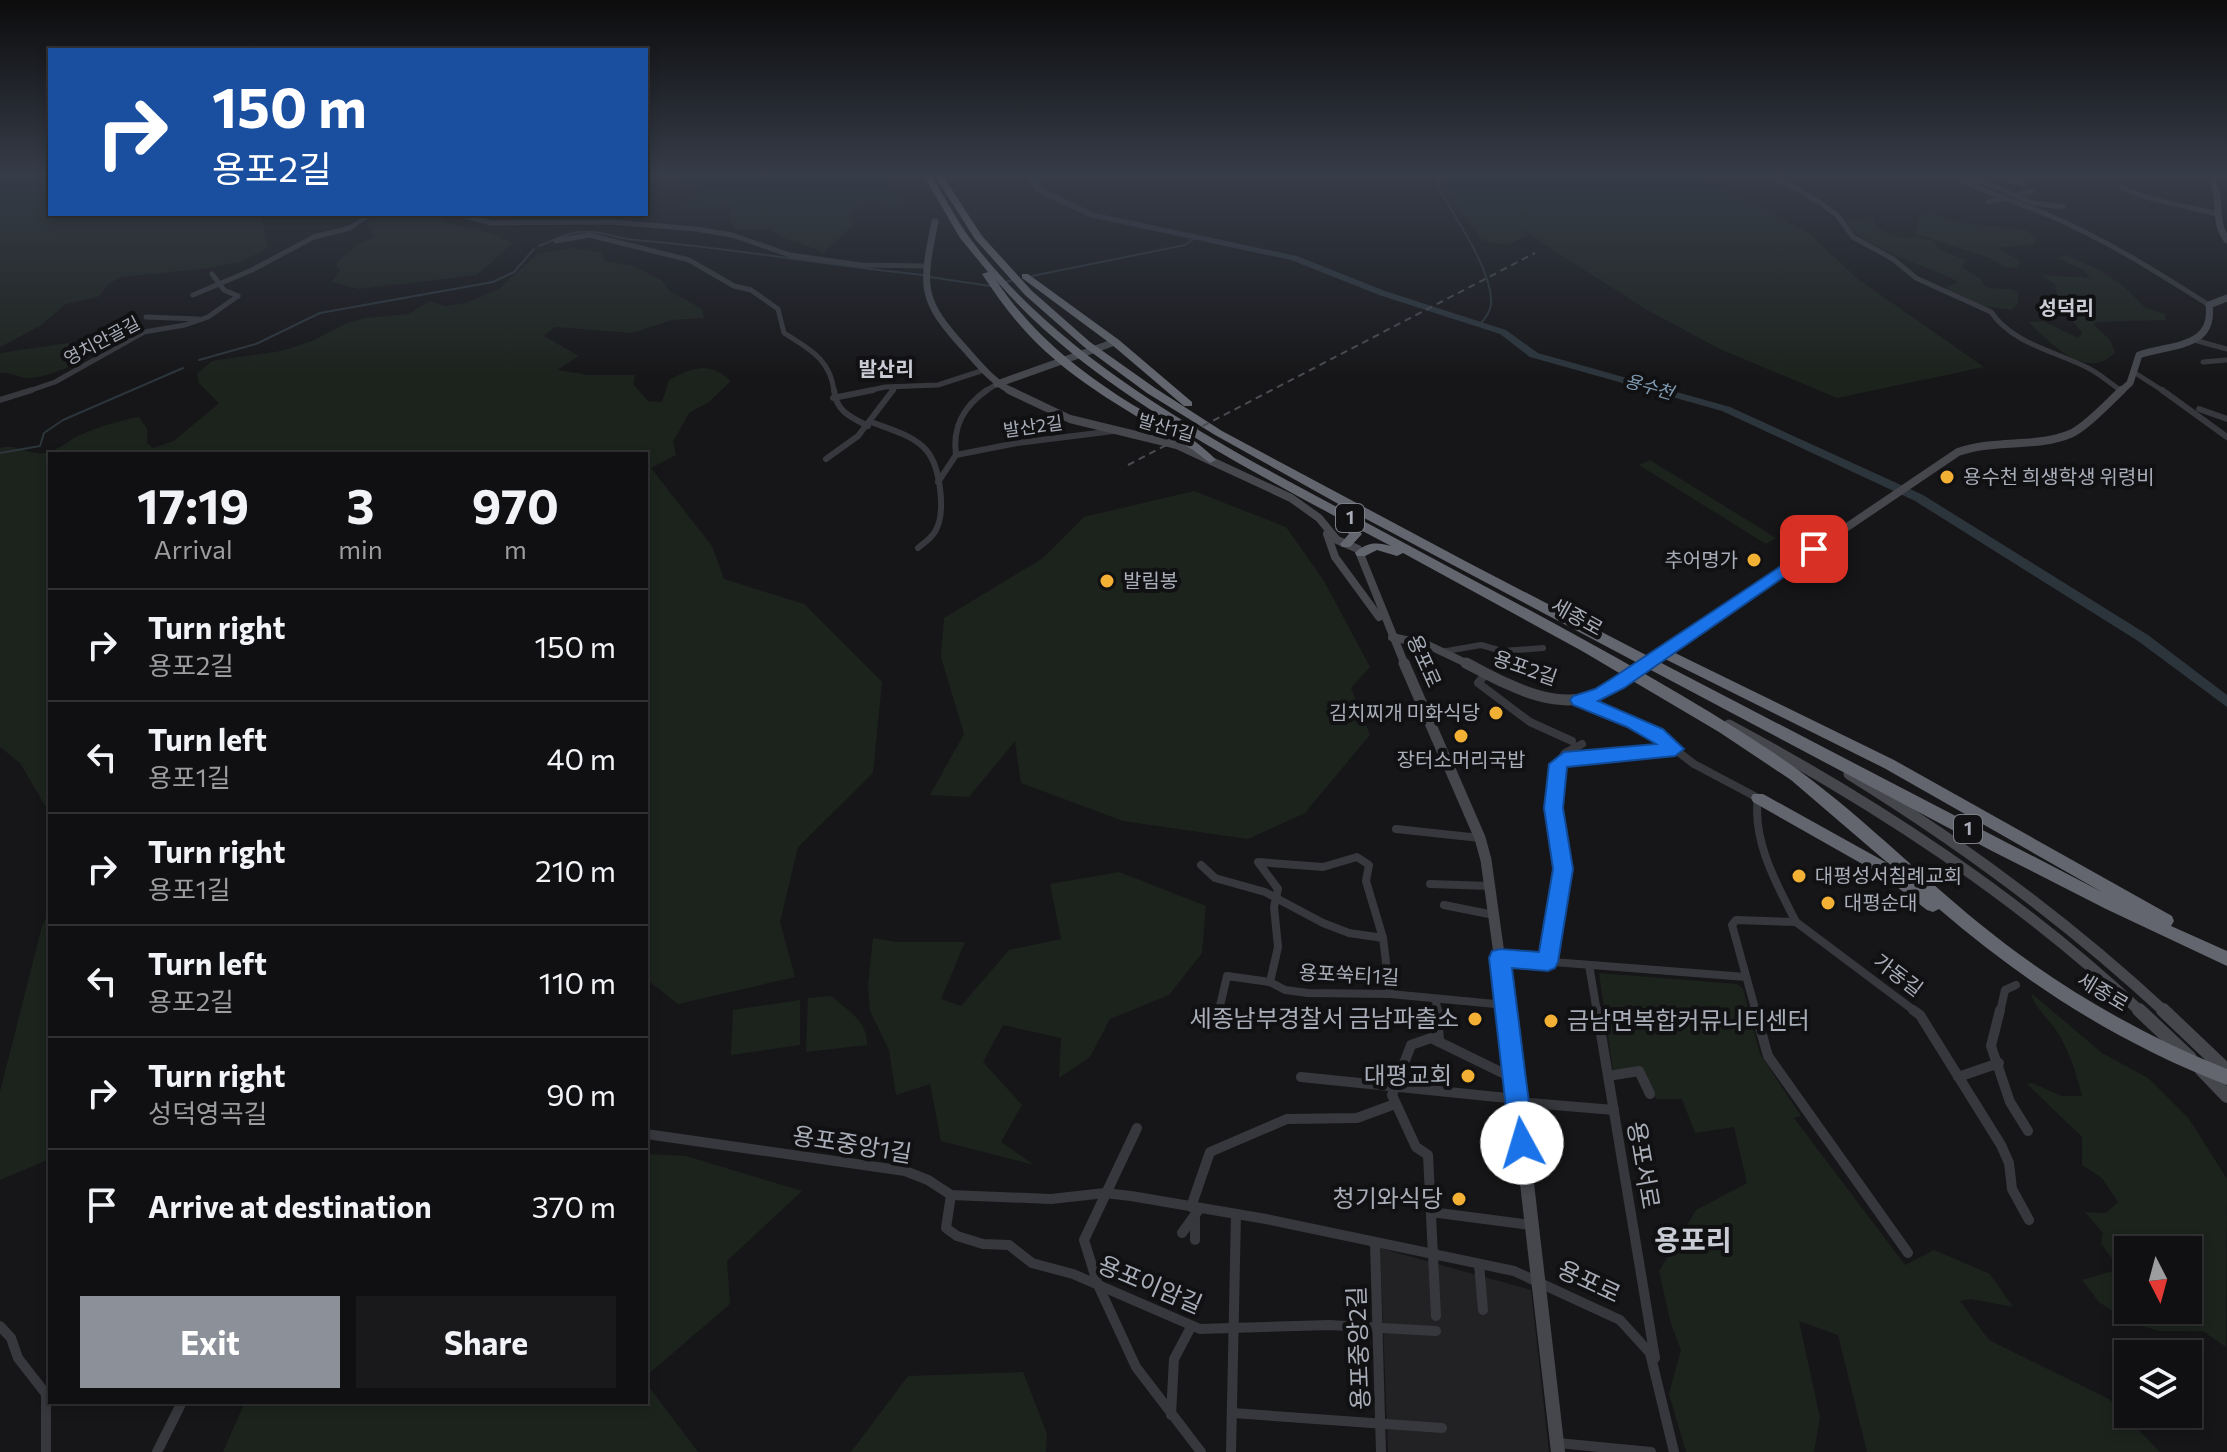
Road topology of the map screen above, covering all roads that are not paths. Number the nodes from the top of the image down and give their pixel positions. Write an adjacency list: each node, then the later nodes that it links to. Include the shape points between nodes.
1 (300, 244): 13 (street)
2 (625, 244): 32 (street, via 680,257 756,292 778,309 784,333 824,361 833,377)
3 (757, 244): 9 (street, via 790,255)
4 (931, 244): 9 (main road, 발산1길)
5 (969, 244): 12 (highway)
6 (984, 244): 10 (highway, 세종로 / 1)
7 (1865, 244): 31 (street, via 1916,278 1991,312 2009,331 2094,371)
8 (2107, 244): 16 (street)
9 (926, 270): 26 (main road, 발산1길, via 935,315)
10 (1013, 271): 20 (highway); 22 (highway, 세종로 / 1, via 1090,344)
11 (212, 274): 13 (street)
12 (992, 276): 22 (highway, 세종로 / 1, via 1077,349); 24 (highway, via 1000,296)
13 (220, 284): 14 (street); 18 (street, 영치안골길, via 238,296)
14 (193, 295)
15 (2227, 298): 16 (main road)
16 (2209, 305): 19 (main road, via 2213,324)
17 (146, 317): 18 (street)
18 (201, 319): 33 (street, 영치안골길, via 144,332 55,382)
19 (2194, 340): 21 (street); 27 (main road, via 2139,355)
20 (1115, 342): 24 (main road); 38 (highway)
21 (2227, 349)
22 (1097, 358): 38 (highway, 세종로 / 1); 43 (highway, 세종로 / 1, via 1189,428)
23 (2227, 360): 25 (street)
24 (1060, 362): 28 (main road); 42 (highway)
25 (2203, 362)
26 (984, 370): 28 (main road, 발산1길); 29 (street, via 938,385)
27 (2135, 373): 31 (main road); 34 (street)
28 (997, 384): 37 (main road, 발산1길, via 1070,419); 40 (street, via 971,402 952,435)
29 (895, 386): 32 (street); 36 (street)
30 (1, 388): 33 (street)
31 (2122, 391): 53 (main road, via 2062,438 1970,446)
32 (833, 398): 36 (street, via 843,412)
33 (1, 399)
34 (2187, 405): 35 (street); 39 (street)
35 (2227, 419)
36 (870, 424): 41 (street); 44 (street, via 926,450)
37 (1114, 431): 40 (street, 발산2길); 42 (main road, 발산1길, via 1177,445)
38 (1224, 435): 55 (highway, 세종로 / 1, via 1628,654)
39 (2227, 437)
40 (956, 455): 44 (street)
41 (826, 459)
42 (1210, 460): 45 (main road, 발산1길, via 1291,498 1319,518)
43 (1271, 475): 45 (highway, via 1353,531 1355,537); 49 (highway, 세종로 / 1)
44 (938, 482): 46 (street, via 940,518)
45 (1341, 545): 47 (main road); 48 (main road, via 1332,553)
46 (918, 548)
47 (1360, 555): 48 (main road, via 1352,562); 49 (highway, via 1376,546 1391,549); 50 (main road)
48 (1338, 560): 50 (main road)
49 (1512, 606): 55 (highway, 세종로 / 1, via 1617,664)
50 (1391, 634): 52 (main road, 용포2길); 65 (main road, 용포로)
51 (1543, 648): 52 (street, via 1502,651 1481,645)
52 (1441, 652): 54 (main road, 용포2길)
53 (1662, 652): 58 (main road, via 1601,693); 74 (highway, via 1889,764)
54 (1485, 675): 58 (main road, 용포2길, via 1552,698); 59 (street, via 1478,683 1530,722)
55 (1654, 676): 56 (highway, 세종로 / 1); 57 (highway, 세종로 / 1)
56 (1667, 692): 82 (highway, 세종로 / 1, via 1811,786 1975,930); 97 (main road, via 1856,795 1935,846 2057,937)
57 (1710, 696): 76 (highway, 세종로 / 1); 89 (main road, via 1950,838 2074,930)
58 (1579, 700): 61 (street, 용포2길, via 1634,722)
59 (1572, 741)
60 (1582, 744): 62 (street)
61 (1675, 749): 62 (street); 63 (street, 용포2길)
62 (1564, 759): 77 (street, via 1558,764 1553,808 1563,869)
63 (1758, 798): 72 (street, via 1754,810 1768,857); 82 (highway, via 1885,869)
64 (1396, 829): 65 (street)
65 (1480, 838): 68 (main road, 용포로)
66 (1201, 865): 69 (street, via 1215,878)
67 (1430, 884): 68 (street)
68 (1490, 886): 71 (main road, 용포로)
69 (1277, 898): 73 (street, via 1349,933); 73 (street, via 1278,889 1258,862 1323,867 1362,857 1369,865 1366,881); 80 (street, via 1278,947)
70 (1444, 905): 71 (street)
71 (1494, 915): 75 (main road, 용포로)
72 (1796, 922): 79 (street, via 1736,920 1732,925); 92 (street, 가동길, via 1911,1006)
73 (1383, 938): 83 (street)
74 (2227, 952)
75 (1500, 958): 77 (street); 85 (main road, 용포로)
76 (2227, 959)
77 (1548, 962): 78 (street)
78 (1589, 965): 79 (street); 90 (street, 용포서로)
79 (1746, 977): 115 (street, via 1768,1056)
80 (1270, 982): 83 (street, 용포쑥티1길, via 1308,993); 86 (street, 용포쑥티1길, via 1227,976)
81 (2016, 985): 88 (street, via 2005,990 1991,1046)
82 (2048, 985): 93 (highway, 세종로 / 1, via 2141,1041)
83 (1390, 994): 84 (street, 용포쑥티1길)
84 (1436, 999): 85 (street, 용포쑥티1길); 87 (street)
85 (1506, 1005): 94 (main road, 용포로)
86 (1219, 1010)
87 (1439, 1042): 94 (street); 95 (street, via 1431,1038 1411,1045)
88 (1999, 1063): 92 (street); 102 (street, via 2010,1102)
89 (2227, 1071)
90 (1608, 1076): 96 (street, via 1639,1071); 100 (street, 용포서로)
91 (1301, 1077): 95 (street)
92 (1958, 1077): 110 (street, 가동길, via 2005,1154 2012,1189)
93 (2227, 1077)
94 (1515, 1079): 98 (main road, 용포로)
95 (1395, 1087): 98 (street); 99 (street)
96 (1650, 1094)
97 (2227, 1096)
98 (1518, 1100): 100 (street); 111 (main road, 용포로)
99 (1395, 1104): 106 (street, via 1357,1118 1287,1119 1221,1145 1210,1152); 107 (street, via 1416,1147 1428,1155)
100 (1614, 1110): 127 (street, 용포서로)
101 (1137, 1128): 104 (street)
102 (2028, 1131)
103 (648, 1134): 105 (street, 용포중앙1길, via 905,1171)
104 (1105, 1193): 105 (street, 용포중앙1길, via 1051,1199); 106 (street, 용포중앙1길); 119 (street, via 1084,1240)
105 (951, 1195): 119 (street, 용포이암길, via 946,1228 957,1236 1009,1245 1032,1263)
106 (1196, 1208): 108 (street, 용포중앙1길); 109 (street)
107 (1431, 1212): 111 (street); 116 (street)
108 (1236, 1214): 114 (street, 용포중앙1길); 125 (street)
109 (1195, 1219): 112 (street); 113 (street)
110 (2029, 1220)
111 (1531, 1225): 118 (main road, 용포로)
112 (1182, 1233)
113 (1195, 1240)
114 (1375, 1243): 116 (street, 용포중앙1길); 122 (street, 용포중앙2길)
115 (1908, 1253)
116 (1433, 1254): 117 (street, 용포중앙1길); 121 (street)
117 (1479, 1264): 118 (street, 용포중앙1길, via 1514,1271); 120 (street)
118 (1537, 1283): 127 (street, 용포로, via 1620,1320 1650,1353); 133 (main road, 용포로)
119 (1098, 1285): 124 (street, 용포이암길); 130 (street, via 1136,1367)
120 (1483, 1310)
121 (1436, 1316)
122 (1381, 1325): 125 (street, 용포이암길); 126 (street, 용포이암길); 131 (street, 용포중앙2길)
123 (0, 1326): 134 (street, via 46,1394)
124 (1191, 1327): 125 (street, 용포이암길); 130 (street, via 1177,1344 1173,1360)
125 (1235, 1327): 129 (street)
126 (1436, 1331)
127 (1657, 1372): 140 (street, 용포로)
128 (181, 1404): 135 (street)
129 (1232, 1413): 131 (street); 137 (street)
130 (1171, 1415): 136 (street)
131 (1382, 1426): 132 (street); 138 (street, 용포중앙2길)
132 (1442, 1428)
133 (1558, 1447): 139 (street, 용포로)
134 (46, 1452)
135 (157, 1452)
136 (1201, 1452)
137 (1231, 1452)
138 (1381, 1452)
139 (1651, 1452)
140 (1674, 1452)

